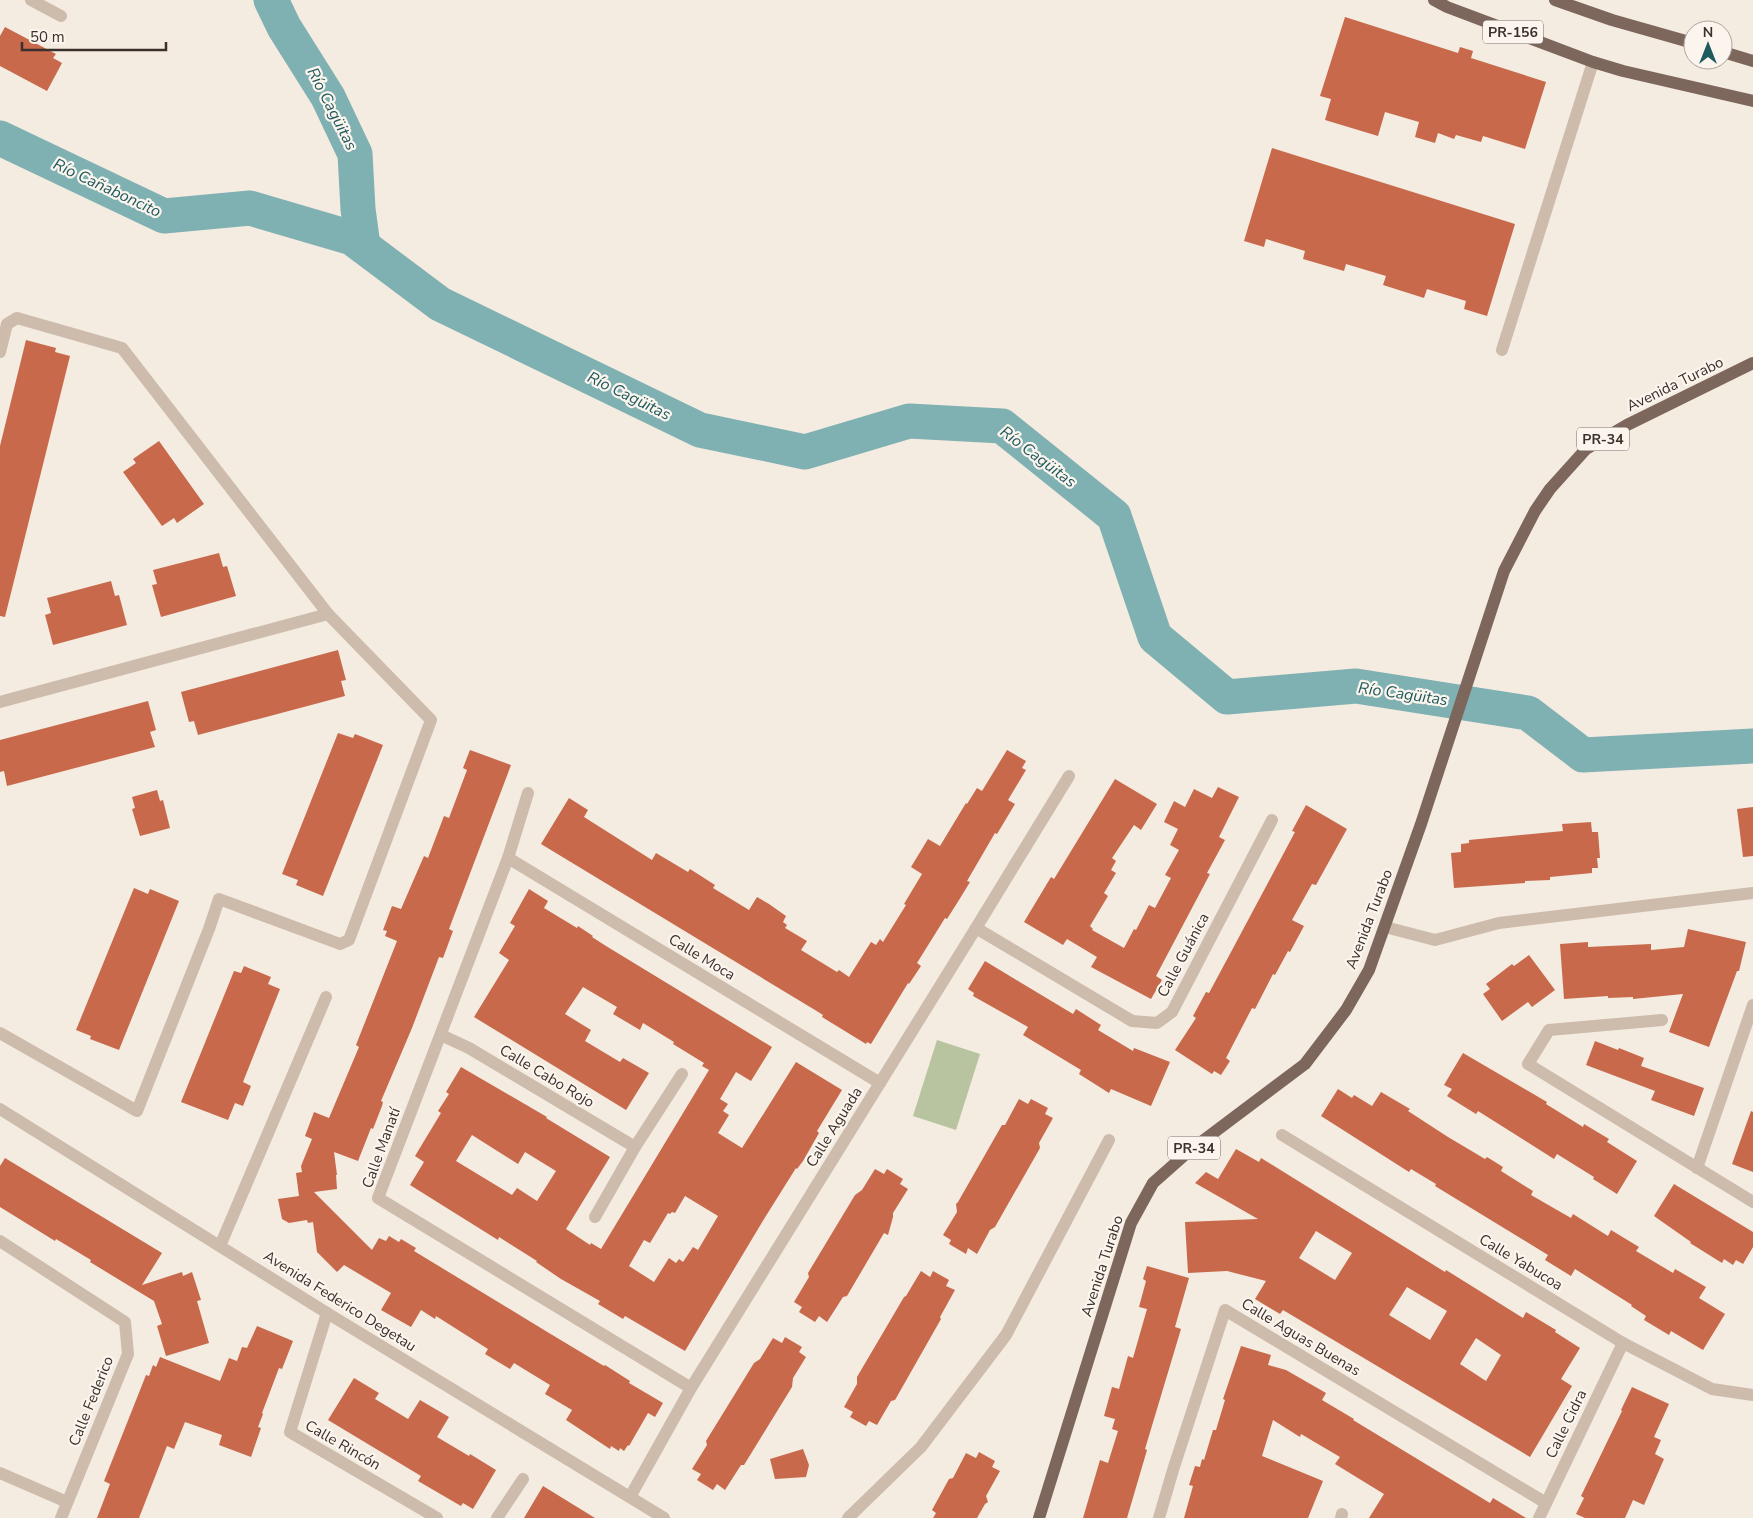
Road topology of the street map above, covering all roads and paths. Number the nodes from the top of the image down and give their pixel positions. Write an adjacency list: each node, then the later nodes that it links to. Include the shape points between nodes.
1 (31, 0): 4 (street)
2 (1434, 0): 8 (main road, PR-156)
3 (1555, 0): 5 (main road)
4 (61, 16)
5 (1683, 40)
6 (1733, 55): 7 (main road)
7 (1753, 61)
8 (1593, 62): 9 (main road, PR-156, via 1623,72); 10 (street)
9 (1753, 101)
10 (1502, 350)
11 (0, 352): 13 (street, via 7,324 17,318 122,348)
12 (1753, 363): 20 (main road, Avenida Turabo / PR-34, via 1627,425 1586,449 1535,511 1504,571)
13 (328, 614): 14 (street); 25 (street, via 432,720 349,940 340,944 219,899 137,1111)
14 (0, 702)
15 (1069, 776): 21 (street, Calle Aguada)
16 (528, 793): 18 (street, Calle Manatí)
17 (1272, 820): 21 (street, Calle Guánica, via 1172,1012 1157,1023 1132,1021)
18 (508, 858): 26 (street, Calle Manatí); 28 (street, Calle Moca)
19 (1753, 893): 20 (street, via 1499,923 1435,940)
20 (1385, 927): 52 (main road, Avenida Turabo / PR-34, via 1370,970 1346,1010 1305,1064 1188,1152 1153,1183 1131,1223)
21 (976, 928): 28 (street, Calle Aguada)
22 (326, 997): 37 (street)
23 (1753, 1005): 33 (street)
24 (1662, 1020): 33 (street, via 1549,1030 1528,1064)
25 (0, 1033)
26 (442, 1035): 32 (street, Calle Cabo Rojo, via 478,1053); 40 (street, Calle Manatí, via 378,1198)
27 (682, 1074): 32 (street)
28 (880, 1083): 40 (street, Calle Aguada)
29 (0, 1108): 37 (street, Avenida Federico Degetau)
30 (1282, 1135): 39 (street, Calle Yabucoa)
31 (1109, 1140): 51 (street, via 1006,1335 921,1447)
32 (635, 1147): 35 (street)
33 (1697, 1168): 34 (street)
34 (1753, 1202)
35 (595, 1217)
36 (0, 1241): 45 (street, Calle Federico, via 125,1322 128,1354)
37 (220, 1246): 38 (street, Avenida Federico Degetau)
38 (328, 1313): 44 (street, Avenida Federico Degetau); 48 (street, Calle Rincón, via 290,1432)
39 (1623, 1343): 41 (street, Calle Yabucoa, via 1712,1389); 46 (street, Calle Cidra)
40 (691, 1388): 44 (street, Calle Aguada)
41 (1753, 1395)
42 (0, 1473): 45 (street)
43 (523, 1479): 49 (street)
44 (630, 1497): 50 (street, Avenida Federico Degetau)
45 (67, 1502): 47 (street, Calle Federico)
46 (1546, 1503): 53 (street, Calle Aguas Buenas, via 1225,1310); 54 (street, Calle Cidra)
47 (61, 1518)
48 (438, 1518)
49 (497, 1518)
50 (664, 1518)
51 (848, 1518)
52 (1039, 1518)
53 (1159, 1518)
54 (1539, 1518)

